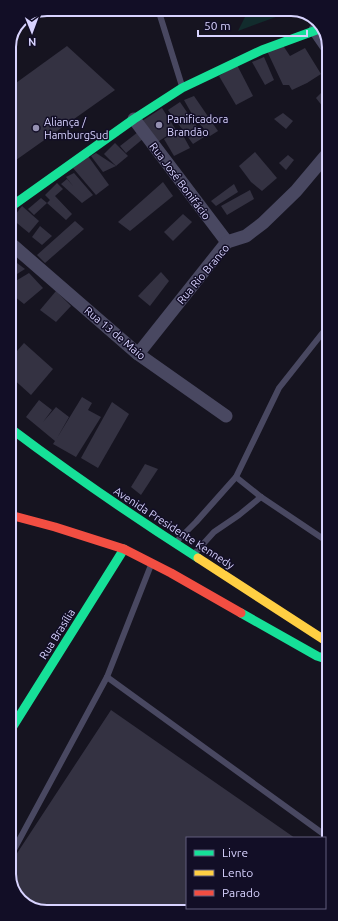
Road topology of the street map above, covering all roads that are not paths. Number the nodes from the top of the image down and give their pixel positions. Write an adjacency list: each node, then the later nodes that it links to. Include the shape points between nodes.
1 (160, 16): 3 (lane)
2 (317, 30): 3 (street, via 262,50)
3 (182, 88): 4 (street)
4 (134, 119): 6 (street); 7 (street, Rua José Bonifácio)
5 (322, 160): 7 (street, Rua Rio Branco, via 296,191 263,223 246,236)
6 (16, 203)
7 (227, 242): 10 (street, Rua Rio Branco)
8 (16, 248): 10 (street, Rua 13 de Maio)
9 (322, 334): 13 (lane, via 279,388)
10 (138, 354): 11 (street, Rua 13 de Maio)
11 (226, 416)
12 (16, 432): 17 (street, Avenida Presidente Kennedy, via 72,474)
13 (236, 477): 14 (lane); 17 (lane)
14 (261, 497): 16 (lane); 19 (lane, via 214,532)
15 (16, 517): 18 (street, via 55,527)
16 (322, 538)
17 (175, 543): 19 (street, Avenida Presidente Kennedy)
18 (124, 550): 20 (street); 24 (street, Rua Brasília)
19 (194, 555): 21 (street, Avenida Presidente Kennedy)
20 (152, 563): 22 (street); 23 (lane)
21 (322, 638)
22 (322, 658)
23 (108, 677): 25 (lane); 26 (lane)
24 (16, 721)
25 (322, 834)
26 (16, 846)

